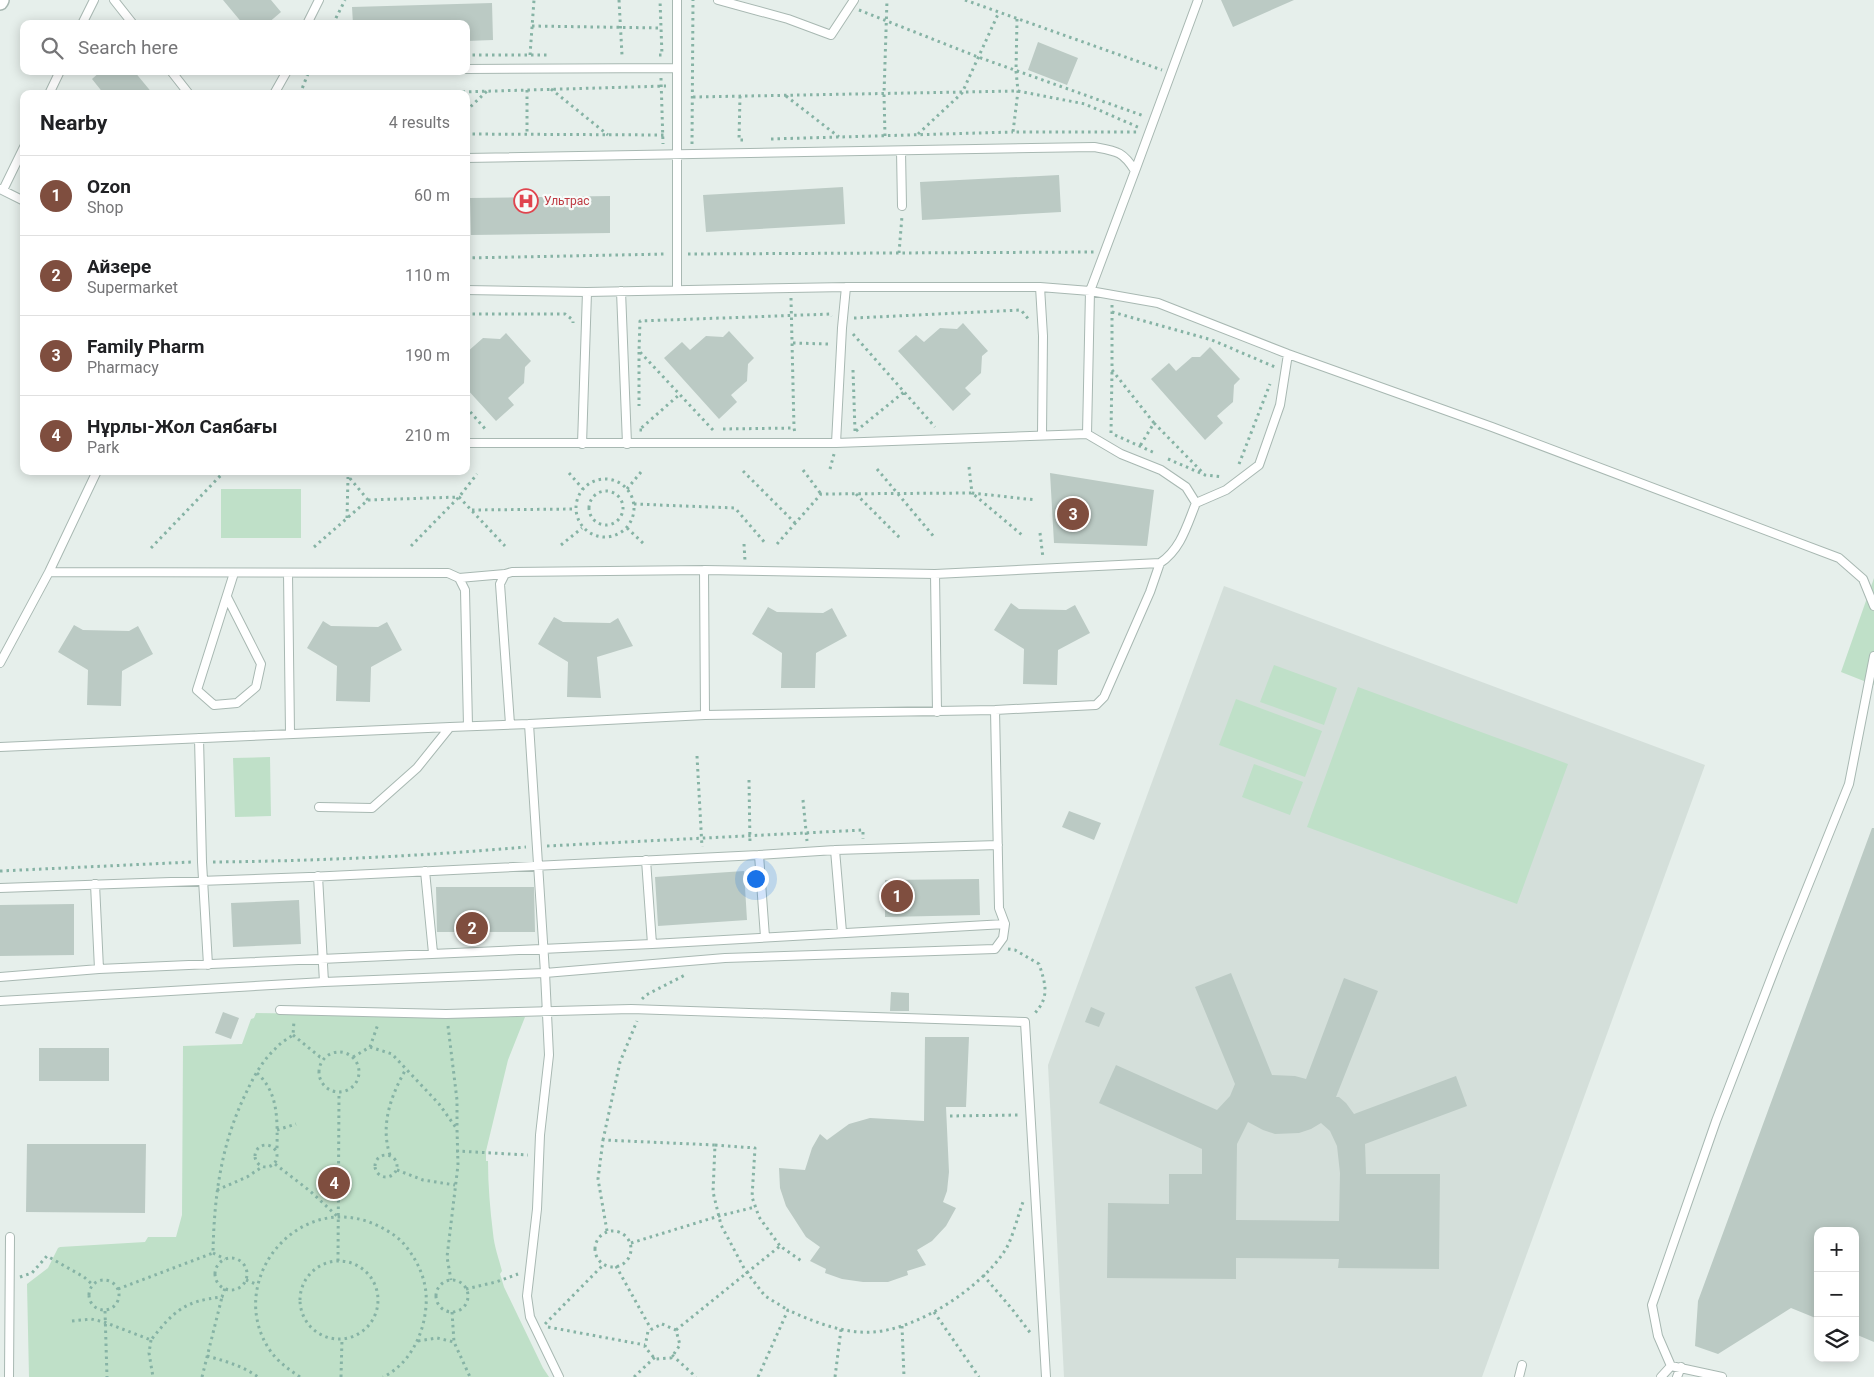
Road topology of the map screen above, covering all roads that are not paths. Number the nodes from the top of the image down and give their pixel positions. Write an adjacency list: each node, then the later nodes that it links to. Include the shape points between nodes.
1 (94, 0): 8 (lane)
2 (114, 0): 9 (lane)
3 (677, 0): 11 (lane)
4 (718, 0): 7 (lane, via 831,35)
5 (1198, 0): 23 (lane)
6 (315, 2): 10 (lane)
7 (852, 3)
8 (84, 20)
9 (130, 20)
10 (309, 20)
11 (677, 68): 12 (lane); 21 (lane)
12 (470, 69)
13 (58, 75): 16 (lane)
14 (174, 75): 17 (lane)
15 (285, 75): 18 (lane)
16 (51, 90)
17 (186, 90)
18 (276, 90)
19 (901, 151): 21 (lane); 23 (lane, via 1094,147 1114,150 1127,157); 26 (lane)
20 (20, 155): 24 (lane)
21 (676, 156): 22 (lane); 30 (lane)
22 (470, 158)
23 (1135, 171): 31 (lane)
24 (2, 190): 25 (lane)
25 (20, 199)
26 (902, 206)
27 (846, 286): 28 (lane); 30 (lane); 38 (lane)
28 (1040, 287): 31 (lane); 35 (lane)
29 (470, 290): 33 (lane)
30 (677, 290): 32 (lane)
31 (1090, 290): 34 (lane, via 1158,303); 36 (lane)
32 (622, 291): 33 (lane); 40 (lane)
33 (587, 292): 39 (lane)
34 (1288, 354): 42 (lane, via 1280,405 1259,465 1226,490); 52 (lane, via 1839,558 1863,579)
35 (1042, 434): 36 (lane); 38 (lane)
36 (1087, 434): 42 (lane, via 1121,454 1161,470 1186,487)
37 (470, 443): 39 (lane)
38 (836, 443): 40 (lane)
39 (582, 444): 40 (lane)
40 (627, 444)
41 (95, 475): 45 (lane)
42 (1196, 503): 43 (lane, via 1181,541)
43 (1160, 563): 49 (lane); 55 (lane, via 1104,697 1096,705)
44 (704, 570): 48 (lane); 49 (lane); 57 (lane)
45 (48, 572): 46 (lane); 54 (lane)
46 (234, 573): 47 (lane); 51 (lane)
47 (288, 573): 50 (lane, via 448,573); 62 (lane)
48 (505, 574): 50 (lane); 58 (lane, via 500,584)
49 (935, 574): 56 (lane)
50 (458, 578): 60 (lane, via 465,590)
51 (227, 597): 51 (lane, via 197,690 214,705 237,704 256,687 261,664)
52 (1874, 606)
53 (1874, 656): 93 (lane, via 1849,784 1716,1121 1652,1305 1658,1336)
54 (0, 664)
55 (995, 710): 56 (lane); 66 (lane)
56 (937, 712): 57 (lane)
57 (705, 716): 59 (lane)
58 (510, 724): 59 (lane); 60 (lane)
59 (529, 724): 70 (lane)
60 (468, 726): 61 (lane)
61 (450, 727): 62 (lane); 65 (lane, via 417,768 372,808)
62 (290, 733): 63 (lane)
63 (199, 738): 64 (lane); 73 (lane)
64 (0, 747)
65 (318, 807)
66 (998, 845): 67 (lane); 76 (lane, via 999,908)
67 (836, 850): 68 (lane); 77 (lane)
68 (755, 856): 69 (lane); 78 (lane)
69 (646, 860): 70 (lane); 79 (lane)
70 (537, 865): 71 (lane); 80 (lane)
71 (425, 871): 72 (lane); 81 (lane)
72 (318, 876): 73 (lane); 82 (lane)
73 (203, 880): 74 (lane); 83 (lane)
74 (95, 884): 75 (lane); 84 (lane)
75 (0, 888)
76 (1005, 924): 77 (lane); 85 (lane, via 1003,938 995,949 725,958)
77 (842, 932): 78 (lane)
78 (764, 937): 79 (lane)
79 (652, 944): 80 (lane)
80 (542, 947): 81 (lane); 85 (lane)
81 (433, 953): 82 (lane)
82 (323, 959): 83 (lane); 87 (lane)
83 (208, 965): 84 (lane)
84 (99, 969): 86 (lane)
85 (545, 973): 87 (lane); 90 (lane)
86 (0, 977)
87 (324, 982): 88 (lane)
88 (0, 1001)
89 (280, 1010): 90 (lane, via 446,1014)
90 (547, 1012): 96 (lane, via 549,1055 527,1296 530,1317); 97 (lane, via 631,1009 1025,1022)
91 (10, 1238): 95 (lane)
92 (1522, 1365): 98 (lane)
93 (1671, 1366): 94 (lane); 99 (lane)
94 (1681, 1367): 100 (lane); 101 (lane)
95 (9, 1377)
96 (559, 1377)
97 (1046, 1377)
98 (1519, 1377)
99 (1662, 1377)
100 (1677, 1377)
101 (1722, 1377)

